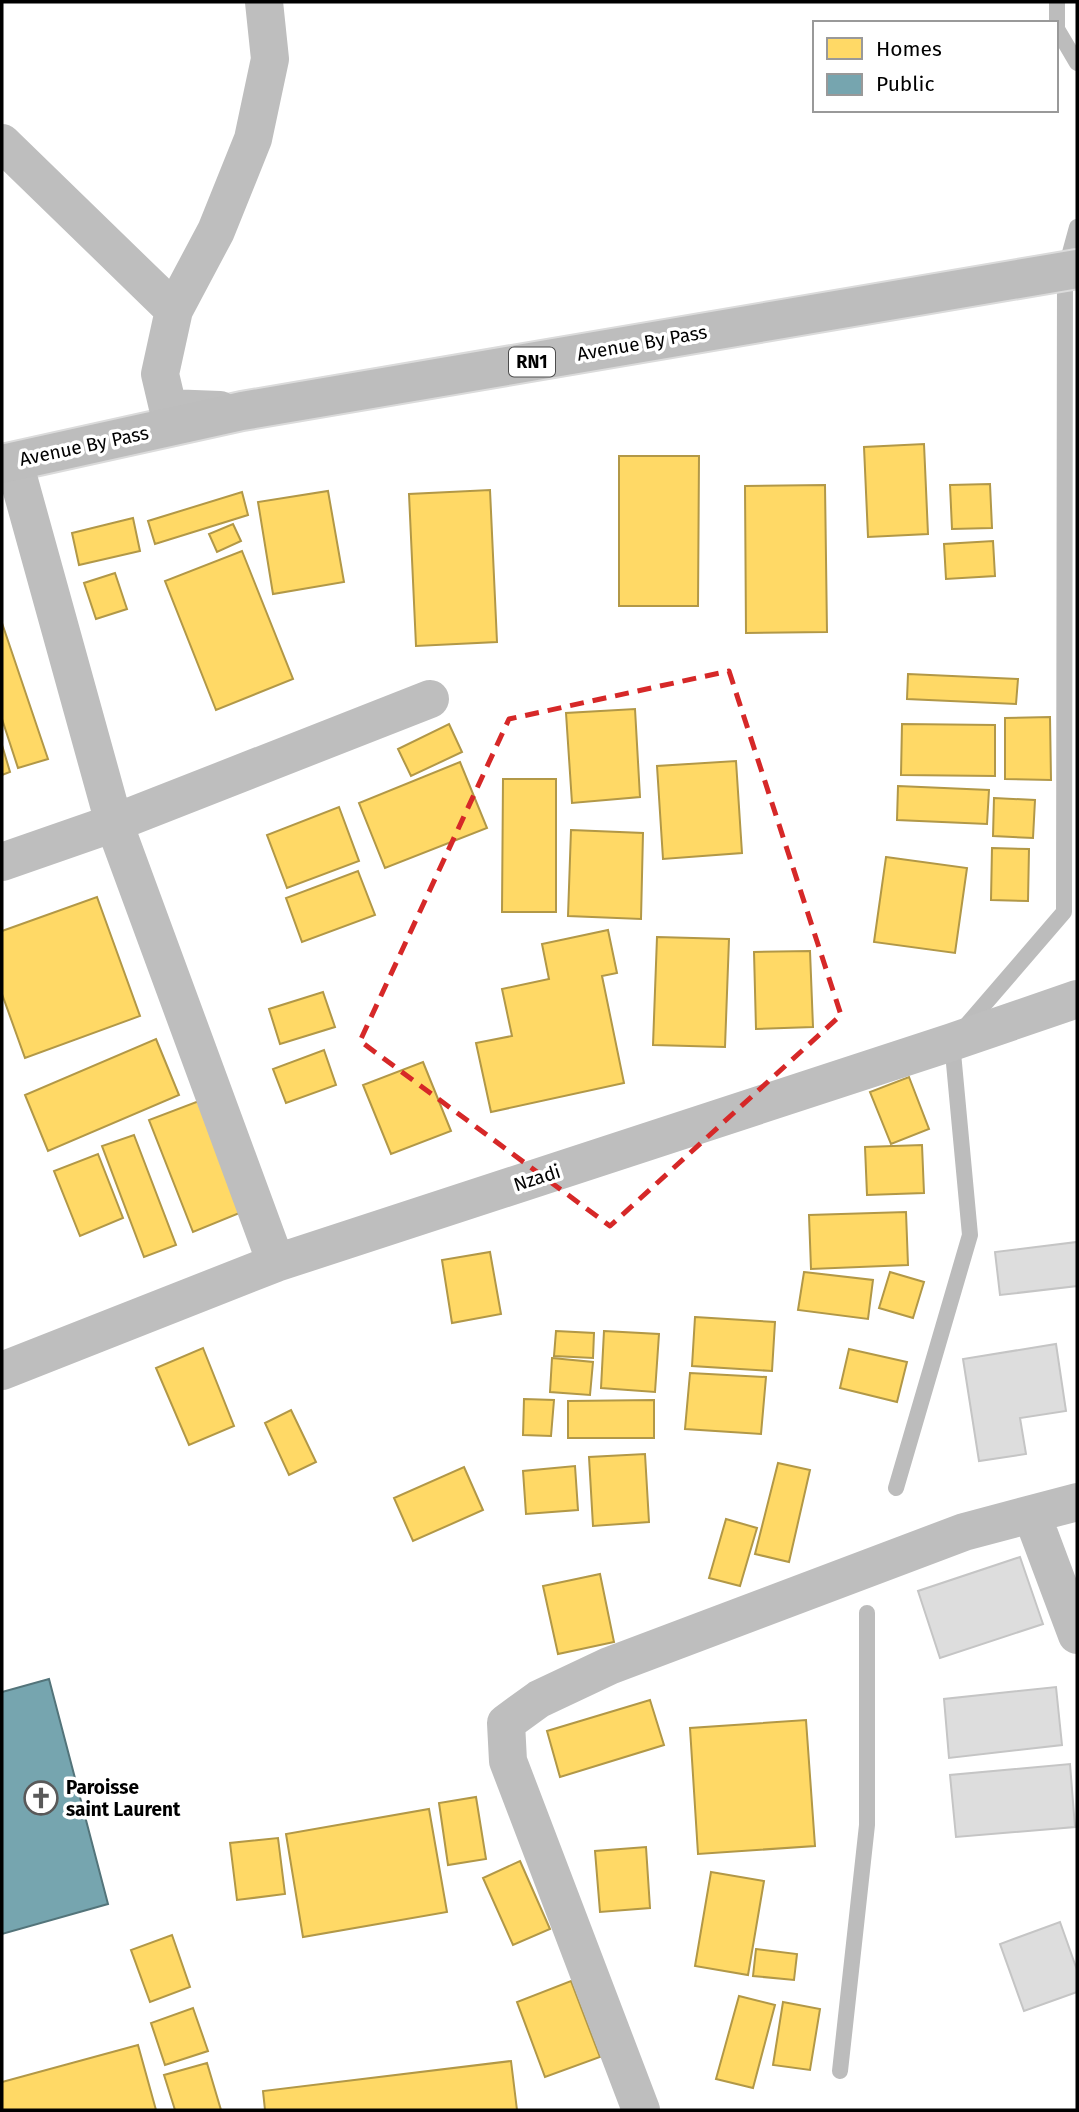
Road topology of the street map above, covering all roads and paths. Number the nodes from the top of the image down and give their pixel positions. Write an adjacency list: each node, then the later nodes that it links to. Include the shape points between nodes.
1 (264, 2): 4 (street, via 270,59 253,139 216,231)
2 (2, 143): 4 (street)
3 (1077, 269): 5 (highway, Avenue By Pass / RN1)
4 (174, 310): 5 (street, via 160,374 168,408)
5 (242, 411): 6 (highway, Avenue By Pass / RN1)
6 (8, 463): 8 (street)
7 (430, 699): 8 (street)
8 (114, 822): 9 (street); 11 (street)
9 (2, 862)
10 (1077, 999): 11 (street, Nzadi)
11 (276, 1263): 12 (street, Nzadi)
12 (2, 1371)
13 (1077, 1502): 14 (street)
14 (1032, 1515): 15 (street); 16 (street, via 964,1532 609,1666 539,1699 506,1723 508,1761)
15 (1077, 1635)
16 (640, 2110)

